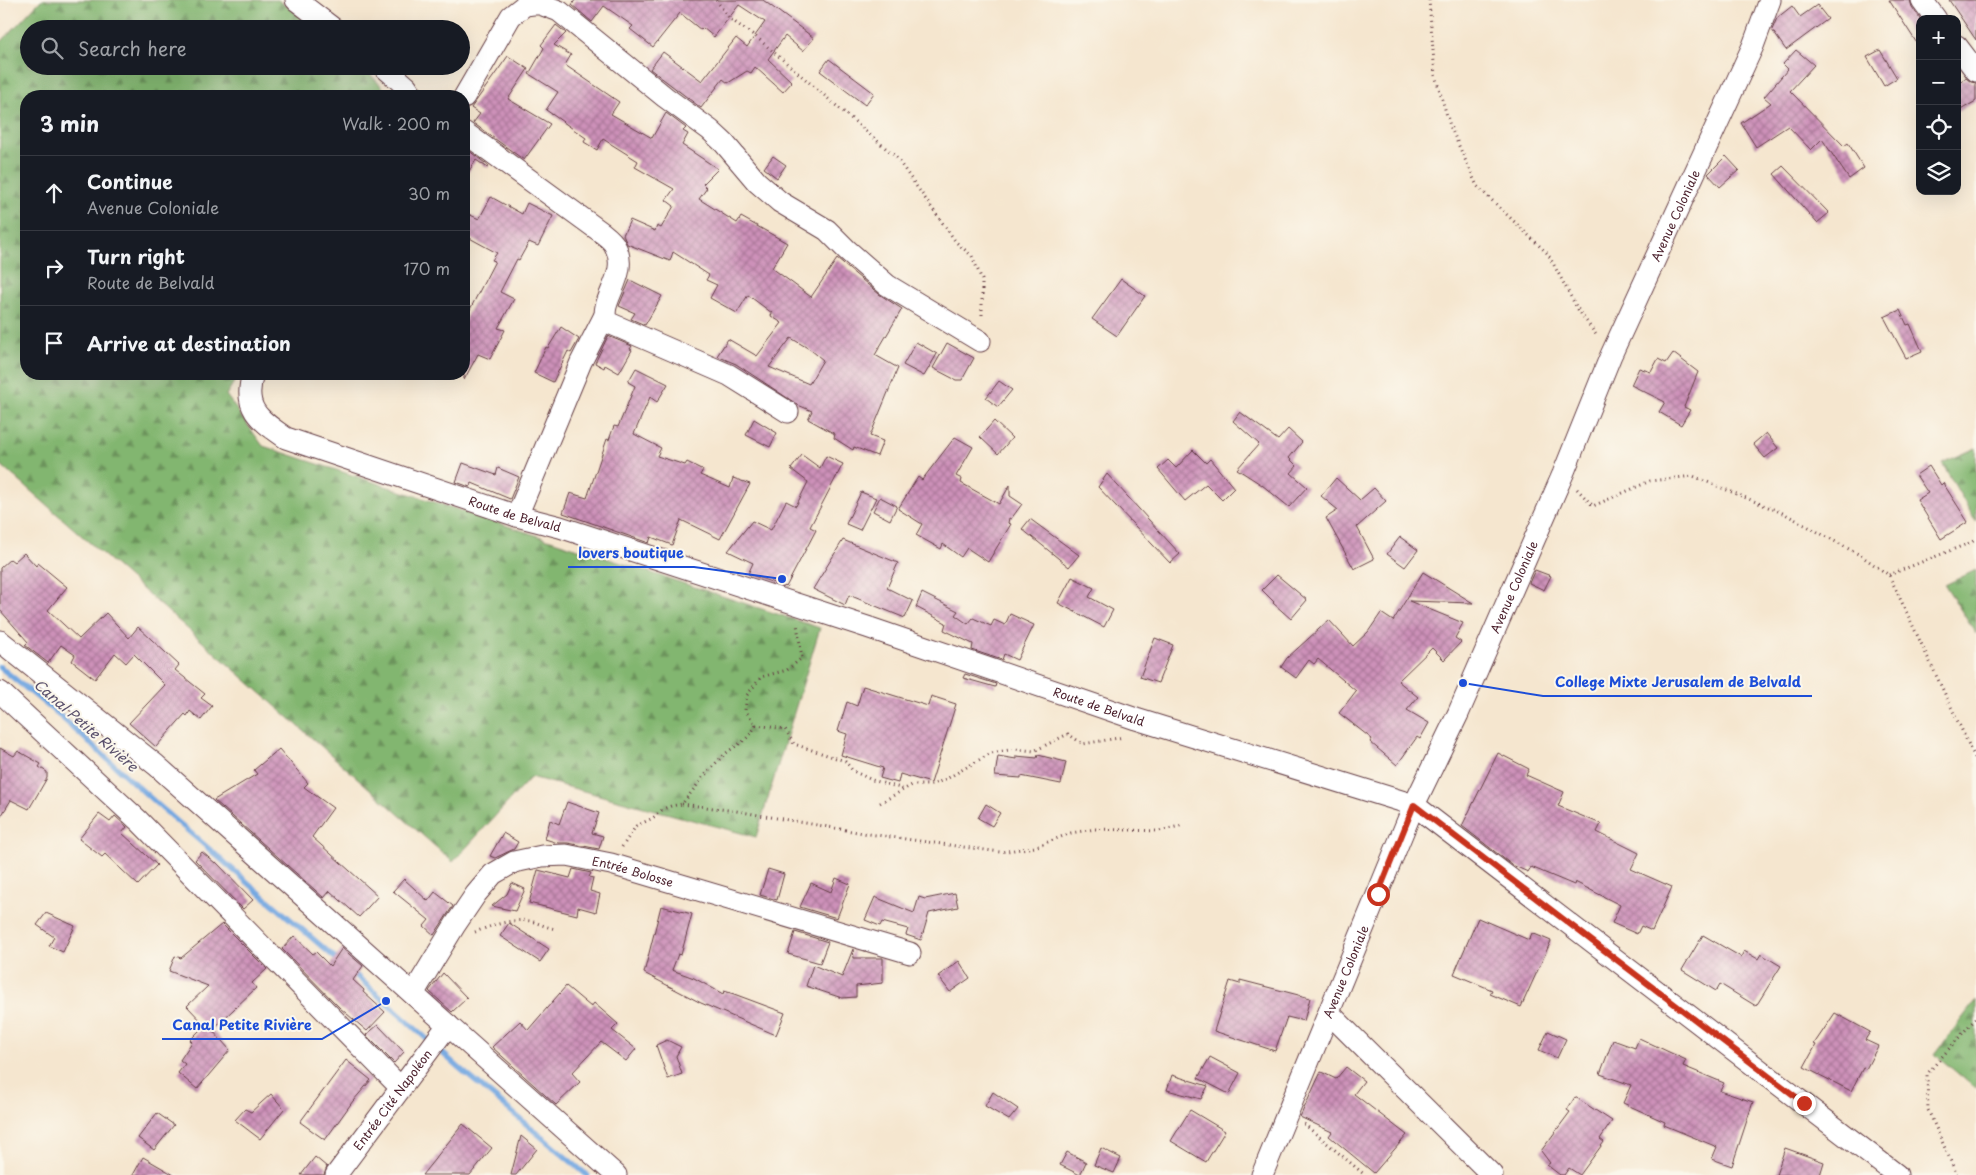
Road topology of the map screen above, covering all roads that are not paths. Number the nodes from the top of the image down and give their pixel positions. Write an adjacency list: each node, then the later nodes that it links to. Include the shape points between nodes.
1 (296, 0): 6 (street)
2 (1770, 0): 20 (street, Avenue Coloniale, via 1611,355 1458,714)
3 (1922, 0): 5 (street)
4 (534, 2): 11 (street, via 510,16); 14 (street, via 559,11 664,97 710,130 757,182 780,202 827,230 886,285)
5 (1933, 15)
6 (322, 20)
7 (1961, 51): 8 (street)
8 (1976, 71)
9 (393, 75): 10 (street)
10 (409, 90)
11 (468, 90)
12 (470, 136): 13 (street, via 615,245 619,258 618,280 605,306)
13 (604, 317): 16 (street, via 617,328 730,375); 17 (street, via 581,362)
14 (980, 341)
15 (251, 380): 17 (street, Route de Belvald, via 249,394 252,409 261,421 286,438)
16 (788, 412)
17 (517, 516): 20 (street, Route de Belvald, via 793,603 1136,719)
18 (0, 640): 22 (street, via 156,765)
19 (0, 692): 25 (street, via 139,820)
20 (1414, 805): 23 (street, Avenue Coloniale); 30 (street, Route de Belvald)
21 (910, 953): 22 (street, Entrée Bolosse, via 610,864 566,855 542,856 514,862 493,874 455,925)
22 (413, 994): 24 (street)
23 (1329, 1013): 28 (street, Avenue Coloniale); 29 (street)
24 (448, 1025): 25 (street, Entrée Cité Napoléon); 27 (street)
25 (400, 1087): 26 (street, Entrée Cité Napoléon)
26 (336, 1175)
27 (616, 1175)
28 (1262, 1175)
29 (1492, 1175)
30 (1897, 1175)

